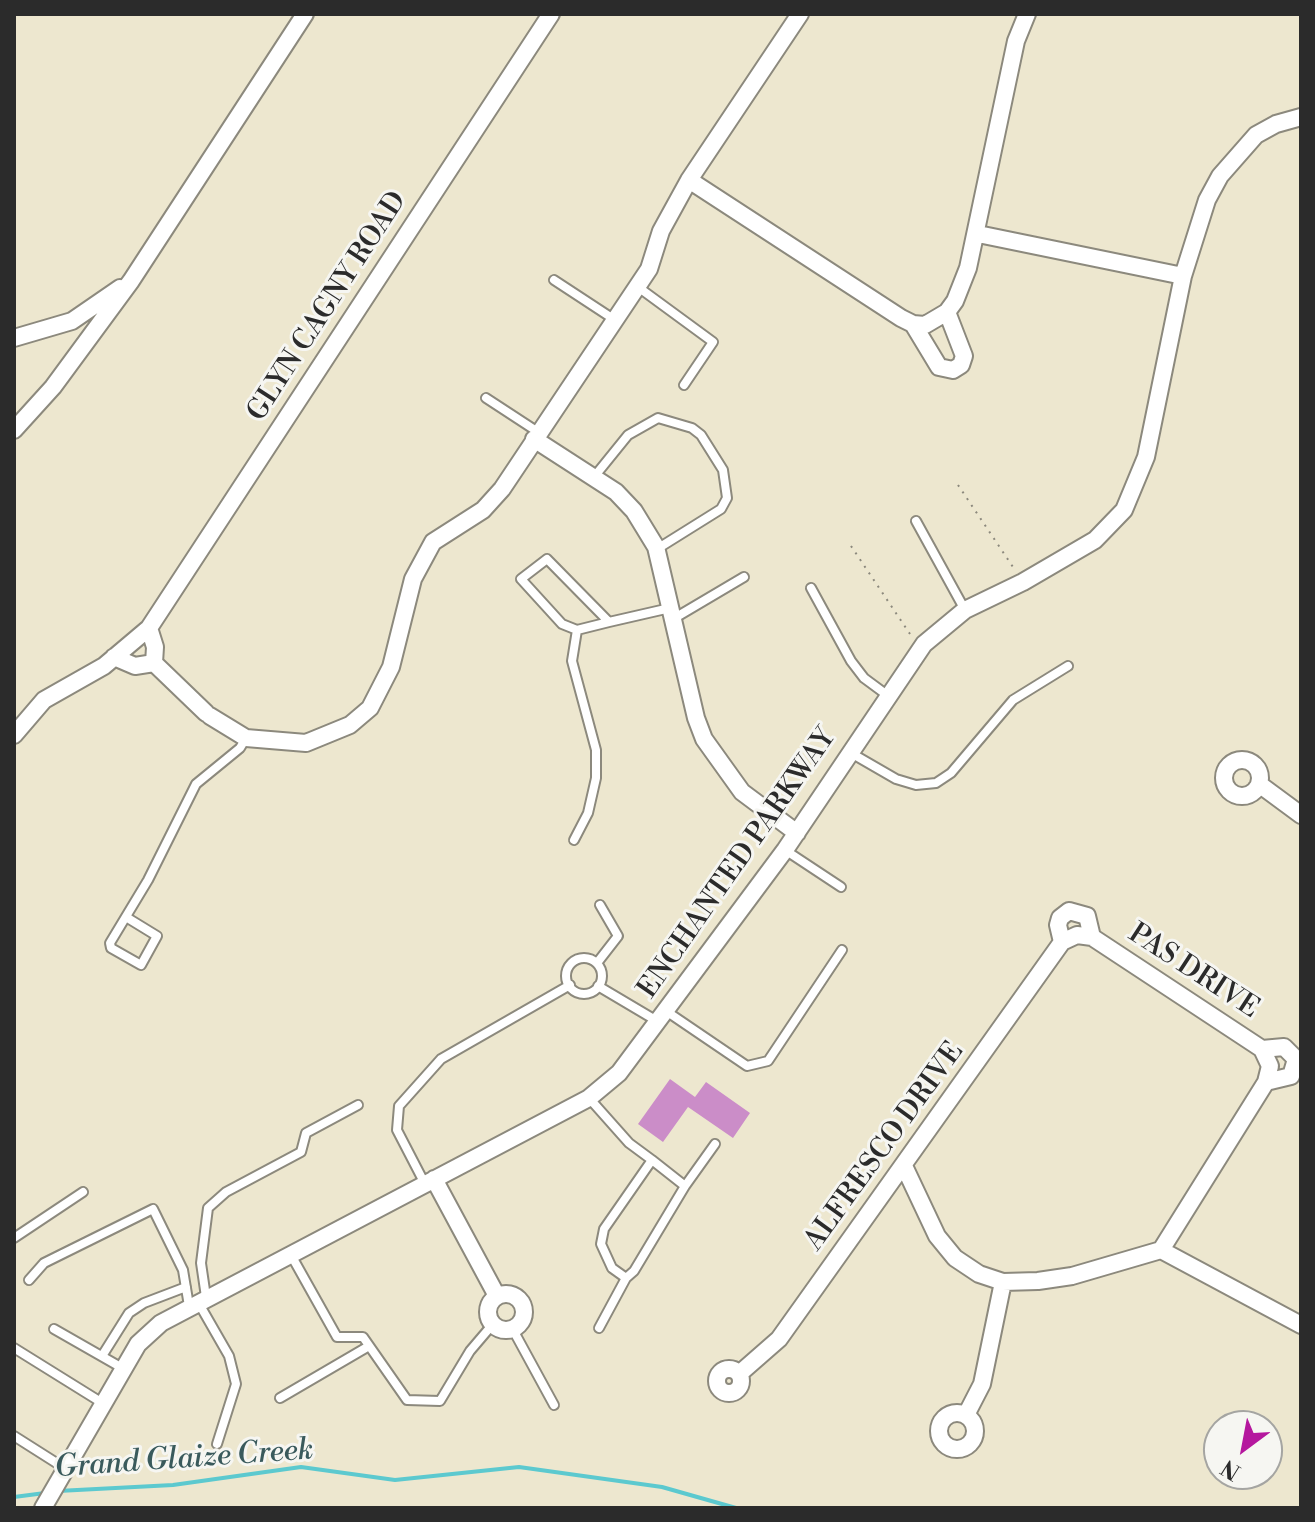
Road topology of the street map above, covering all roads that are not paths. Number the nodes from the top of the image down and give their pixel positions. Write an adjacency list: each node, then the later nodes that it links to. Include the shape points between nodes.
1 (305, 14): 10 (street)
2 (551, 14): 28 (street, GLYN CAGNY ROAD)
3 (800, 14): 6 (street)
4 (1027, 14): 7 (street, via 1016,41)
5 (1301, 117): 8 (street, ENCHANTED PARKWAY, via 1256,135 1220,176 1196,227)
6 (689, 180): 11 (street); 14 (street)
7 (978, 234): 8 (street); 12 (street)
8 (1183, 276): 25 (street, ENCHANTED PARKWAY, via 1146,457 1124,510 1095,540)
9 (554, 280): 13 (lane)
10 (131, 281): 15 (street, via 72,321); 18 (street, via 53,387)
11 (637, 287): 13 (street); 16 (lane, via 713,342)
12 (947, 312): 14 (street, via 925,325); 14 (street, via 964,356 953,370 939,367)
13 (615, 320): 19 (street)
14 (913, 324)
15 (14, 338)
16 (684, 385)
17 (486, 398): 19 (lane)
18 (14, 430)
19 (536, 436): 20 (street); 35 (street, via 483,510 433,542 413,579 391,667 370,708 350,725 306,743)
20 (594, 477): 22 (street, via 634,511); 22 (lane, via 628,435 658,418 701,435 723,470 727,498 721,509)
21 (916, 521): 25 (lane)
22 (656, 550): 26 (street)
23 (744, 577): 26 (lane)
24 (811, 588): 33 (lane, via 851,661)
25 (965, 610): 33 (street, ENCHANTED PARKWAY, via 924,644)
26 (671, 614): 27 (lane); 39 (street, via 704,739 742,792)
27 (609, 622): 29 (lane); 29 (lane, via 547,559 521,579 562,624)
28 (149, 628): 30 (street, GLYN CAGNY ROAD); 31 (street)
29 (577, 630): 40 (lane, via 572,661 596,750 596,778 588,813)
30 (114, 657): 31 (street, via 135,666); 34 (street, GLYN CAGNY ROAD, via 44,700)
31 (154, 663): 35 (street, via 208,715)
32 (1068, 666): 36 (lane, via 1013,700 951,773 936,783 896,779)
33 (887, 695): 36 (street, ENCHANTED PARKWAY)
34 (14, 735)
35 (246, 738): 44 (lane, via 196,784)
36 (851, 753): 39 (street, ENCHANTED PARKWAY)
37 (1259, 784): 38 (street)
38 (1298, 807)
39 (797, 833): 41 (street, ENCHANTED PARKWAY)
40 (574, 840)
41 (785, 850): 42 (lane); 50 (street, ENCHANTED PARKWAY)
42 (841, 887)
43 (600, 905): 47 (lane, via 618,936)
44 (126, 917): 44 (lane, via 109,946 141,965 157,936)
45 (1077, 938): 51 (street, PAS DRIVE); 57 (street, ALFRESCO DRIVE)
46 (842, 950): 50 (lane, via 768,1061 747,1066)
47 (597, 963): 48 (lane, via 587,958 572,963 567,973); 49 (lane, via 602,973)
48 (570, 985): 49 (lane, via 582,993); 58 (lane, via 441,1059 399,1106 397,1130)
49 (598, 986): 50 (lane)
50 (662, 1016): 53 (street, ENCHANTED PARKWAY, via 619,1073)
51 (1262, 1049): 52 (street, PAS DRIVE); 52 (street, via 1284,1047 1296,1059 1291,1076)
52 (1268, 1074): 62 (street)
53 (589, 1098): 56 (lane, via 629,1143); 58 (street, ENCHANTED PARKWAY)
54 (358, 1105): 69 (lane, via 306,1133 301,1152 226,1192 208,1208)
55 (715, 1144): 59 (lane)
56 (652, 1160): 59 (lane); 64 (lane, via 604,1229 601,1244 612,1268)
57 (904, 1166): 66 (street, via 937,1236 955,1258); 79 (street, ALFRESCO DRIVE, via 779,1339)
58 (429, 1181): 63 (street, ENCHANTED PARKWAY); 68 (street)
59 (685, 1186): 64 (lane)
60 (83, 1192): 61 (lane)
61 (14, 1238)
62 (1161, 1250): 66 (street, via 1072,1276); 71 (street)
63 (290, 1253): 69 (street, ENCHANTED PARKWAY); 75 (lane, via 337,1337 363,1337)
64 (626, 1278): 73 (lane)
65 (29, 1280): 67 (lane, via 44,1263 153,1209)
66 (1003, 1282): 83 (street, via 982,1384)
67 (186, 1287): 69 (lane); 77 (lane, via 129,1313)
68 (497, 1296): 70 (street, via 488,1311); 72 (street, via 509,1293 524,1305 522,1321)
69 (197, 1301): 78 (street, ENCHANTED PARKWAY, via 148,1334); 85 (lane, via 229,1356 236,1384)
70 (493, 1324): 72 (street); 75 (lane, via 440,1401 407,1400)
71 (1301, 1325)
72 (512, 1328): 82 (lane)
73 (599, 1328)
74 (54, 1329): 77 (lane)
75 (369, 1346): 80 (lane)
76 (14, 1348): 81 (lane)
77 (102, 1356): 78 (lane)
78 (124, 1370): 81 (street, ENCHANTED PARKWAY)
79 (739, 1374)
80 (280, 1398)
81 (105, 1404): 86 (street, ENCHANTED PARKWAY)
82 (554, 1405)
83 (966, 1415)
84 (14, 1436): 86 (lane)
85 (217, 1444)
86 (67, 1469): 87 (street, ENCHANTED PARKWAY)
87 (45, 1505)

